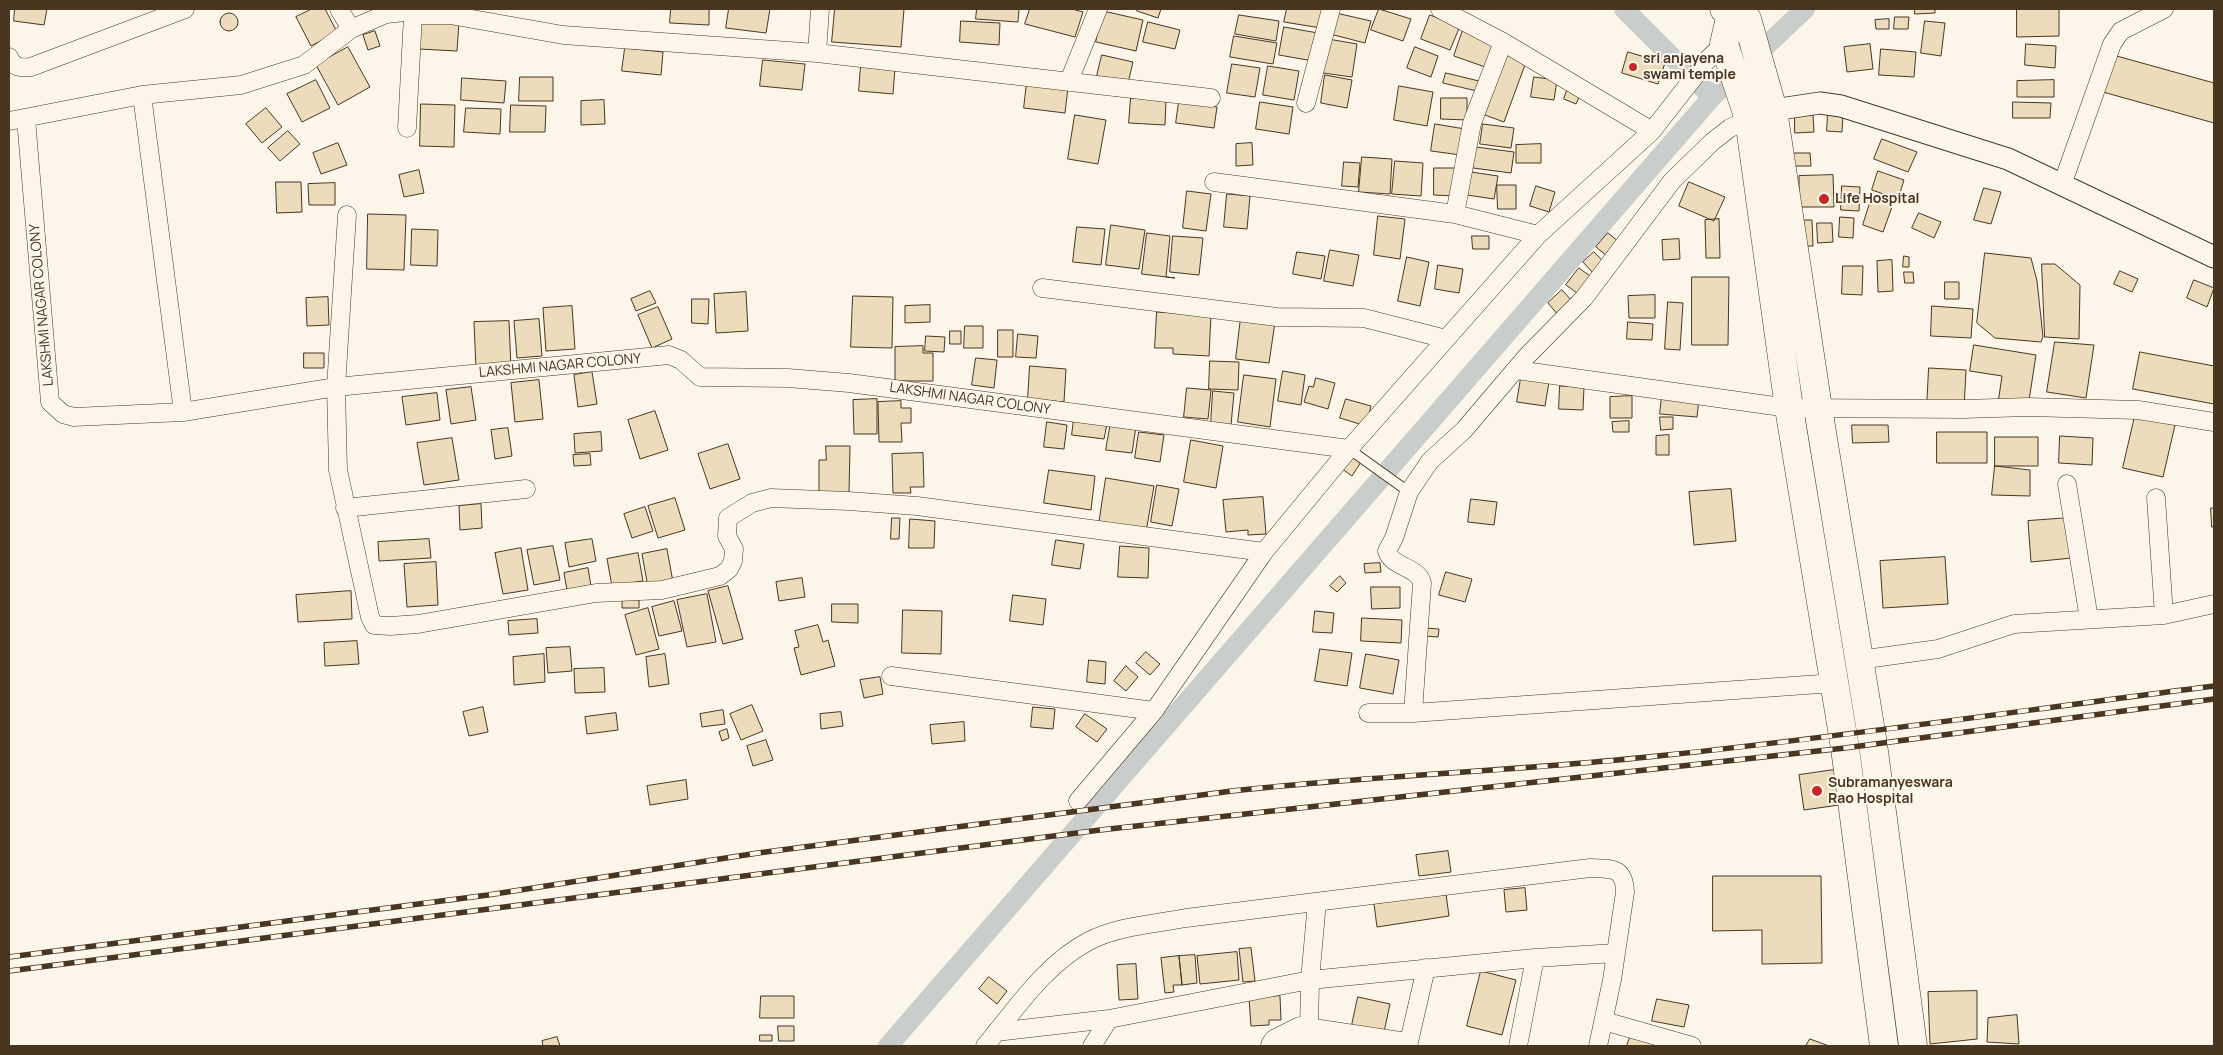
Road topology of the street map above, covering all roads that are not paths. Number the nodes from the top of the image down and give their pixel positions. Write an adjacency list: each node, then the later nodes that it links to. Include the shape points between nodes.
1 (185, 9): 14 (street, via 31,67 17,68)
2 (339, 9): 10 (street)
3 (820, 9): 12 (street)
4 (1098, 9): 15 (street)
5 (1331, 9): 18 (street)
6 (1440, 9): 11 (street)
7 (1730, 9): 13 (highway); 19 (highway, via 1747,19 1756,50)
8 (2164, 9): 24 (street, via 2121,31 2112,44)
9 (413, 15): 10 (street, via 405,12 386,14); 12 (street, via 450,16 563,35); 21 (street)
10 (351, 29): 16 (street, via 304,65 252,82)
11 (1503, 42): 22 (street); 25 (street, via 1472,122)
12 (817, 53): 15 (street)
13 (1721, 54): 19 (highway); 22 (street, via 1687,86)
14 (9, 57)
15 (1069, 81): 17 (street)
16 (142, 95): 20 (street); 35 (street)
17 (1211, 98)
18 (1306, 104)
19 (1758, 105): 24 (street, via 1820,103 1841,106 2008,159); 31 (street, via 1712,142 1672,181 1584,298); 33 (highway); 34 (highway)
20 (17, 120): 35 (street, LAKSHMI NAGAR COLONY, via 50,402 62,414 74,417)
21 (407, 128)
22 (1652, 130): 27 (street)
23 (1214, 182): 25 (street)
24 (2062, 184): 28 (street)
25 (1455, 214): 27 (street)
26 (347, 215): 32 (street)
27 (1538, 235): 30 (street)
28 (2214, 257)
29 (1042, 288): 30 (street, via 1277,317 1364,318)
30 (1446, 339): 37 (street)
31 (1517, 370): 33 (street); 40 (street, via 1464,430 1430,461)
32 (336, 387): 35 (street, LAKSHMI NAGAR COLONY); 37 (street, LAKSHMI NAGAR COLONY, via 669,355 681,360 700,377 788,378 849,383); 42 (street, via 338,470)
33 (1789, 408): 34 (street); 49 (highway)
34 (1818, 408): 36 (street, via 2128,410); 47 (highway)
35 (183, 412)
36 (2214, 422)
37 (1349, 449): 40 (lane); 43 (street)
38 (2067, 484): 46 (street)
39 (526, 489): 42 (street)
40 (1409, 492): 52 (street, via 1387,551 1395,562 1418,574 1422,583)
41 (2156, 498): 45 (street)
42 (345, 508): 43 (street, via 370,617 374,625 390,626 596,593 662,590 720,576 733,561 734,549 727,536 728,518 752,503 771,498 917,506)
43 (1264, 552): 50 (street)
44 (2214, 604): 45 (street)
45 (2164, 615): 46 (street)
46 (2089, 619): 47 (street, via 2014,624 1938,649)
47 (1859, 660): 73 (highway)
48 (891, 676): 50 (street)
49 (1834, 683): 52 (street); 72 (highway)
50 (1154, 711): 53 (street)
51 (1368, 713): 52 (street)
52 (1413, 713)
53 (1078, 801)
54 (1317, 902): 55 (street, via 1608,868 1619,871 1624,879); 58 (street); 61 (street, via 1186,918 1120,930 1090,940 1059,960)
55 (1616, 953): 56 (street); 60 (street)
56 (1535, 958): 57 (street); 69 (street)
57 (1426, 968): 58 (street); 68 (street)
58 (1310, 980): 59 (street); 62 (street)
59 (1109, 1019): 61 (street); 65 (street)
60 (1604, 1021): 70 (street); 71 (street)
61 (996, 1032): 64 (street)
62 (1310, 1032): 63 (highway); 66 (highway, via 1301,1031)
63 (1357, 1043): 67 (highway)
64 (985, 1046)
65 (1092, 1046)
66 (1275, 1046)
67 (1401, 1046)
68 (1408, 1046)
69 (1518, 1046)
70 (1598, 1046)
71 (1692, 1046)
72 (1884, 1046)
73 (1913, 1046)

